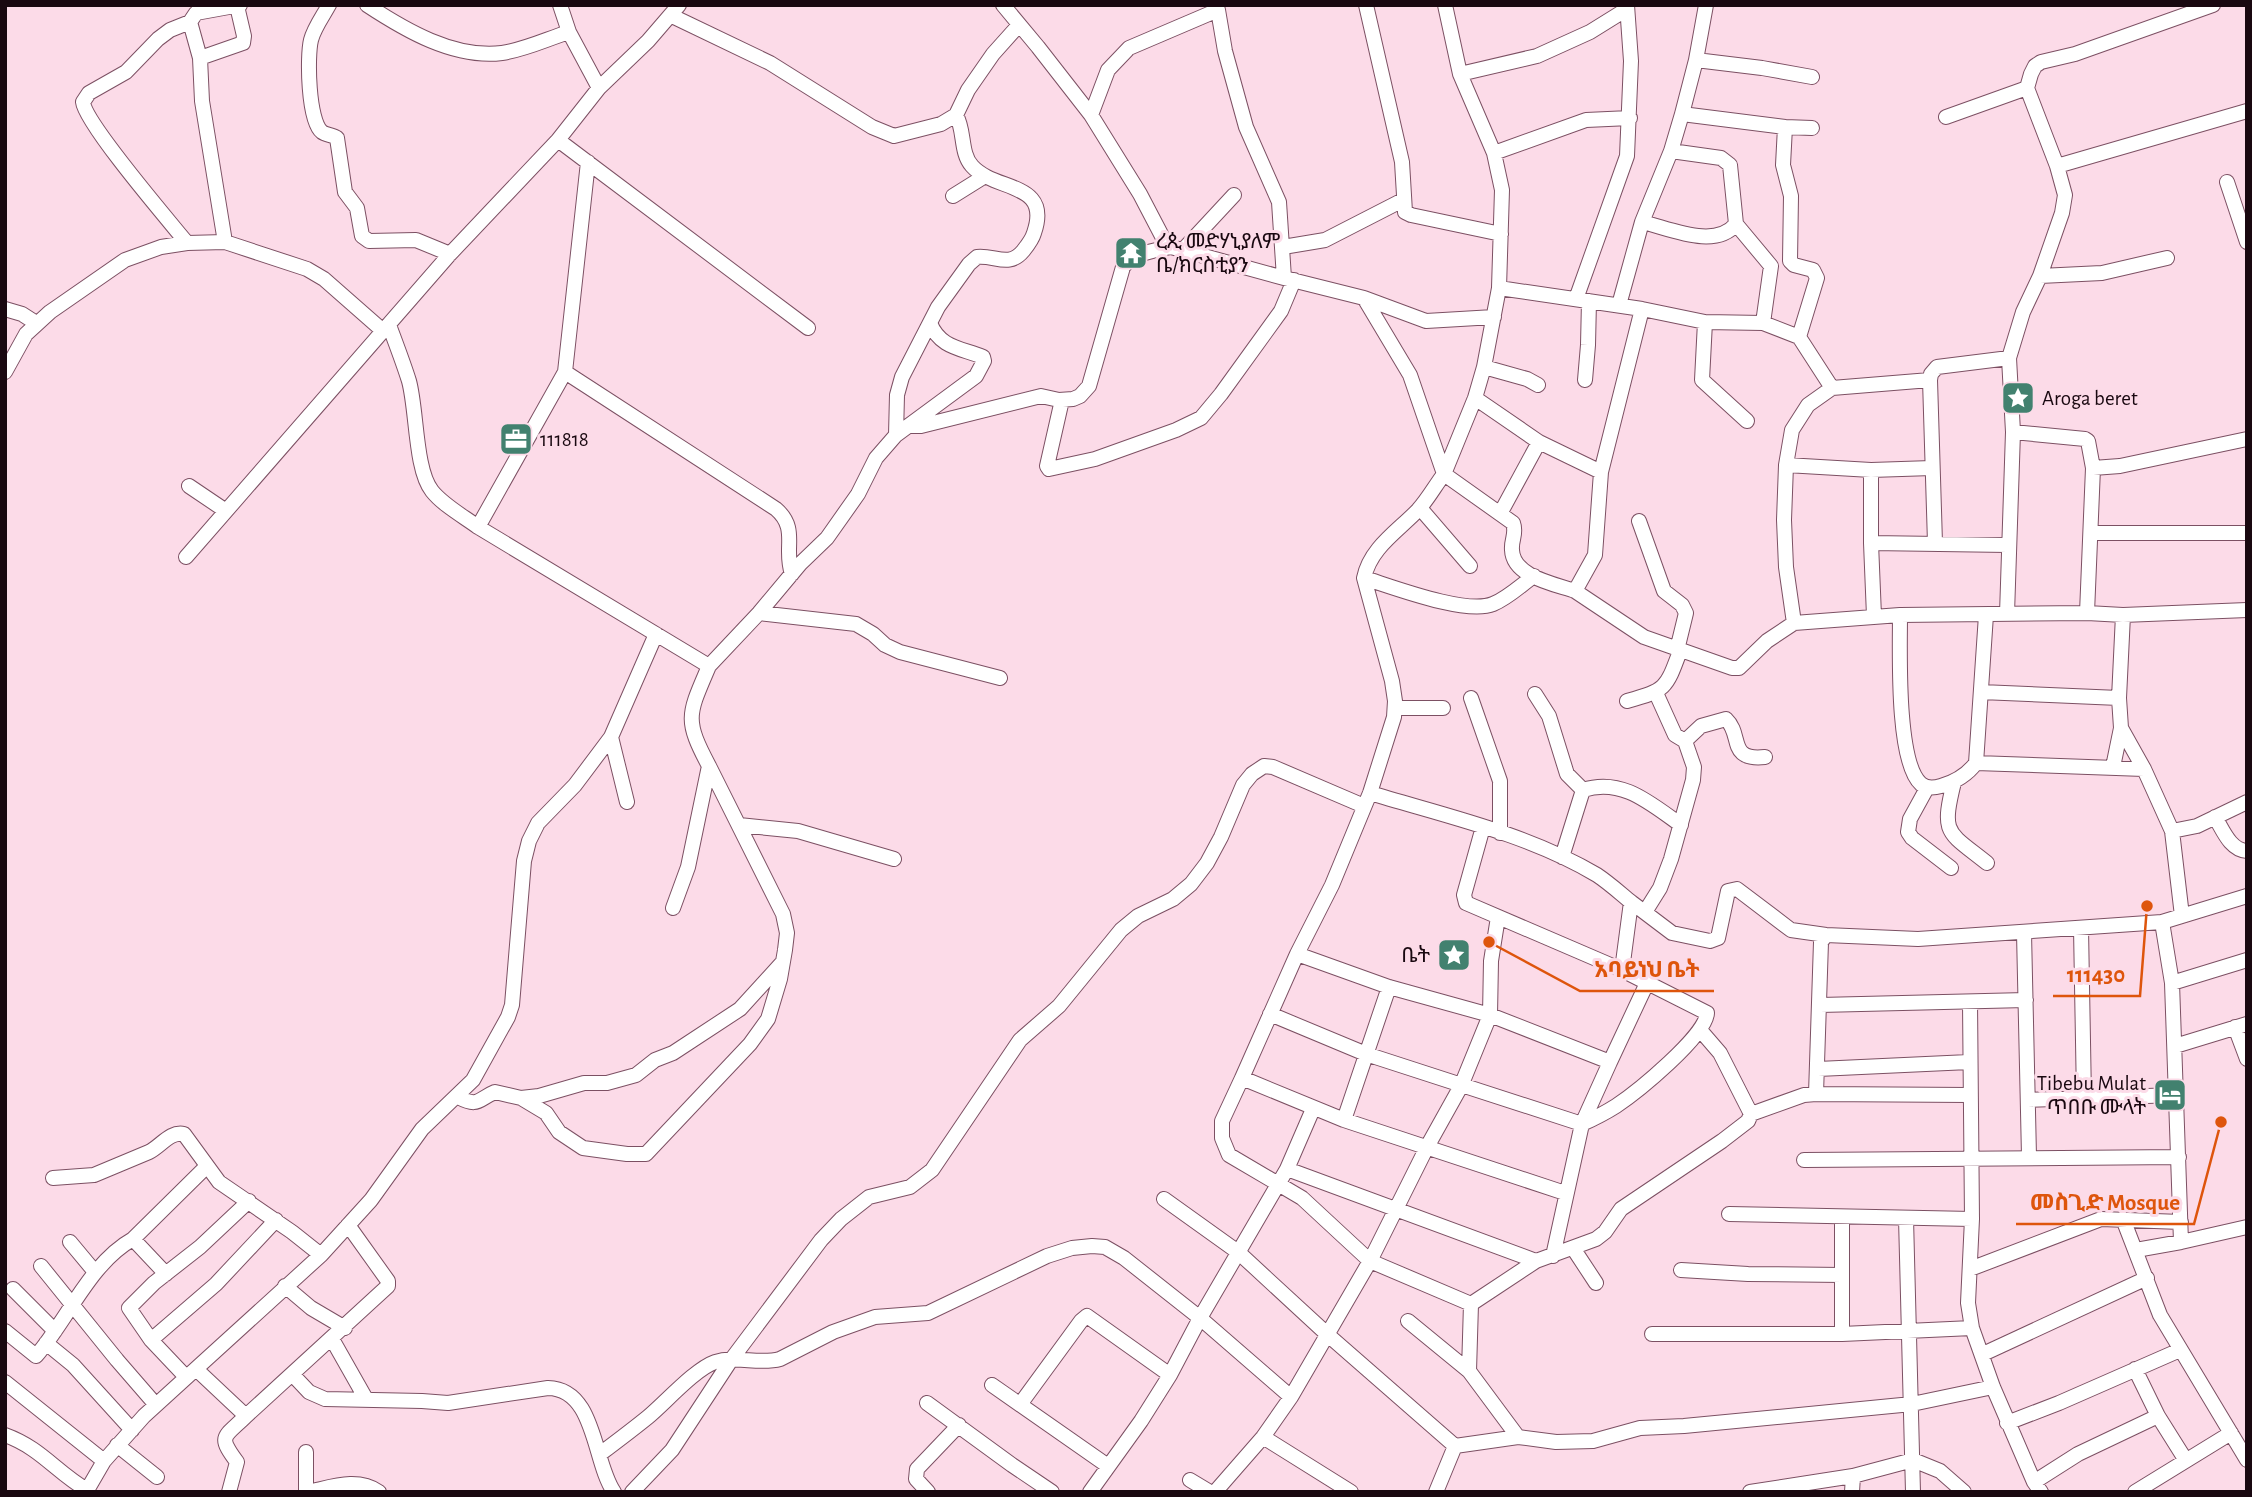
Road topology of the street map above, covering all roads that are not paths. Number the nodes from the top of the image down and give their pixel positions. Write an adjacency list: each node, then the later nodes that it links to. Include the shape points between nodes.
1 (329, 5): 48 (street, via 311,38 310,92 318,127 337,138 345,192 357,208 362,236 369,241 416,240)
2 (367, 5): 15 (street, via 426,38 486,54)
3 (560, 5): 15 (street)
4 (1003, 5): 14 (street)
5 (1366, 5): 39 (street, via 1402,162)
6 (1445, 5): 18 (street)
7 (1706, 5): 17 (street)
8 (2213, 5): 21 (street, via 2041,62 2031,74)
9 (238, 6): 13 (street, via 195,13); 16 (street, via 243,43)
10 (1221, 7): 25 (street, via 1129,48 1108,70); 46 (street, via 1225,51 1246,127 1279,202)
11 (1627, 7): 18 (street, via 1590,32 1536,56); 27 (street)
12 (675, 11): 20 (street); 24 (street, via 883,133 912,133)
13 (190, 22): 16 (street); 45 (street, via 170,30 125,72 89,93 83,102 110,145)
14 (1019, 25): 24 (street, via 993,54); 25 (street)
15 (569, 32): 20 (street)
16 (200, 58): 43 (street, via 202,101)
17 (1696, 60): 19 (street); 23 (street)
18 (1460, 74): 32 (street)
19 (1812, 78)
20 (598, 88): 30 (street)
21 (2028, 88): 26 (street); 34 (street)
22 (2247, 111): 34 (street)
23 (1682, 114): 28 (street); 31 (street)
24 (956, 115): 35 (street, via 968,159)
25 (1091, 115): 47 (street, via 1163,238)
26 (1946, 117)
27 (1630, 118): 32 (street, via 1586,120); 54 (street, via 1627,156)
28 (1785, 127): 29 (street); 65 (street, via 1790,261 1813,271 1817,278)
29 (1812, 128)
30 (558, 140): 33 (street); 48 (street)
31 (1671, 150): 40 (street); 41 (street, via 1727,161)
32 (1494, 153): 42 (street, via 1502,190)
33 (588, 162): 64 (street); 69 (street)
34 (2057, 166): 50 (street, via 2064,204)
35 (985, 176): 38 (street); 61 (street, via 1029,196 1037,211 1035,231 1012,260 974,259)
36 (2227, 182): 44 (street)
37 (1234, 195): 47 (street)
38 (953, 196)
39 (1403, 200): 42 (street, via 1405,212 1411,215); 46 (street, via 1325,240)
40 (1642, 222): 41 (street, via 1701,236 1725,234); 55 (street)
41 (1736, 224): 62 (street, via 1771,266)
42 (1501, 234): 52 (street)
43 (225, 242): 45 (street); 63 (street, via 306,269)
44 (2247, 242)
45 (187, 243): 60 (street, via 125,260)
46 (1283, 247): 51 (street)
47 (1176, 249): 51 (street); 75 (street, via 1137,255 1123,267 1089,386 1080,396)
48 (450, 254): 63 (street)
49 (2167, 258): 50 (street, via 2102,273)
50 (2040, 276): 66 (street, via 2022,312)
51 (1289, 279): 53 (street); 75 (street, via 1281,311 1200,418 1095,460 1049,469)
52 (1499, 288): 54 (street); 58 (street)
53 (1364, 298): 58 (street, via 1426,321); 86 (street, via 1410,375)
54 (1582, 300): 55 (street); 70 (street, via 1588,345)
55 (1619, 305): 57 (street)
56 (5, 309): 60 (street)
57 (1642, 309): 59 (street); 85 (street)
58 (1494, 317): 67 (street)
59 (1704, 322): 62 (street); 76 (street, via 1702,380)
60 (36, 323): 68 (street)
61 (930, 323): 77 (street, via 898,389); 77 (street, via 948,346 979,355 984,364 965,385)
62 (1763, 323): 65 (street)
63 (386, 328): 89 (street); 92 (street, via 409,382 427,484)
64 (808, 328)
65 (1800, 337): 73 (street)
66 (2009, 358): 71 (street, via 1937,367); 78 (street)
67 (1484, 367): 72 (street); 74 (street)
68 (5, 372)
69 (565, 372): 92 (street); 100 (street, via 776,509 789,526)
70 (1585, 380)
71 (1930, 380): 73 (street); 82 (street)
72 (1538, 385)
73 (1832, 388): 81 (street, via 1808,405 1792,430)
74 (1475, 398): 80 (street); 86 (street)
75 (1062, 400): 77 (street, via 1041,396)
76 (1747, 421)
77 (901, 431): 100 (street, via 876,458 827,538)
78 (2013, 432): 83 (street, via 2085,439); 97 (street)
79 (2247, 439): 83 (street)
80 (1539, 442): 85 (street); 90 (street)
81 (1786, 465): 84 (street); 112 (street, via 1784,532)
82 (1931, 468): 84 (street); 96 (street)
83 (2093, 468): 93 (street)
84 (1871, 470): 95 (street)
85 (1601, 472): 103 (street, via 1595,555)
86 (1444, 474): 88 (street); 90 (street)
87 (190, 486): 89 (street)
88 (1420, 508): 99 (street); 102 (street, via 1377,549)
89 (226, 511): 98 (street)
90 (1501, 512): 101 (street, via 1516,532 1511,547 1514,561)
91 (1639, 521): 114 (street, via 1664,591 1686,614)
92 (478, 527): 113 (street)
93 (2091, 533): 94 (street); 106 (street)
94 (2247, 533)
95 (1871, 543): 96 (street); 111 (street)
96 (1935, 543): 97 (street)
97 (2008, 545): 107 (street)
98 (186, 557)
99 (1470, 566)
100 (792, 574): 105 (street)
101 (1534, 576): 102 (street, via 1494,604 1479,607 1455,605); 103 (street)
102 (1364, 578): 123 (street)
103 (1575, 591): 114 (street, via 1644,637)
104 (2247, 610): 110 (street)
105 (759, 613): 115 (street); 116 (street, via 856,624 900,652)
106 (2087, 613): 107 (street); 110 (street)
107 (2007, 614): 109 (street)
108 (1900, 615): 109 (street); 111 (street); 134 (street, via 1903,727 1913,773)
109 (1986, 615): 117 (street)
110 (2123, 615): 121 (street)
111 (1874, 616): 112 (street)
112 (1794, 623): 114 (street, via 1739,668)
113 (656, 634): 115 (street); 126 (street)
114 (1679, 651): 118 (street, via 1669,680)
115 (709, 666): 130 (street, via 691,714 694,738)
116 (1000, 678)
117 (1981, 692): 121 (street); 129 (street)
118 (1656, 693): 122 (street); 127 (street, via 1675,735)
119 (1535, 694): 135 (street, via 1549,716 1567,774)
120 (1471, 698): 144 (street, via 1500,781)
121 (2119, 698): 125 (street)
122 (1627, 701)
123 (1395, 708): 124 (street); 136 (street)
124 (1443, 708)
125 (2121, 728): 131 (street); 132 (street)
126 (611, 737): 137 (street); 185 (street, via 575,785 537,823 529,841 512,1004 473,1080)
127 (1685, 741): 128 (street, via 1701,726 1726,719 1741,752); 141 (street, via 1695,773)
128 (1765, 757)
129 (1976, 763): 131 (street); 133 (street)
130 (709, 766): 140 (street); 152 (street, via 688,867)
131 (2113, 767): 132 (street)
132 (2144, 769): 143 (street)
133 (1954, 782): 134 (street); 148 (street, via 1947,816 1951,835)
134 (1927, 788): 149 (street, via 1908,832)
135 (1583, 790): 141 (street, via 1602,786 1624,789); 146 (street)
136 (1367, 800): 142 (street); 160 (street); 251 (street, via 1273,767 1264,766 1252,774 1233,804 1208,863 1191,884 1121,930 1059,1006 1020,1040 932,1170 909,1187 869,1197 841,1219)
137 (628, 802)
138 (2247, 802): 139 (street)
139 (2215, 817): 143 (street); 145 (street, via 2232,845)
140 (739, 825): 147 (street, via 797,831); 162 (street, via 783,914 787,933)
141 (1681, 825): 153 (street, via 1660,888)
142 (1483, 827): 144 (street); 155 (street, via 1464,900)
143 (2172, 831): 154 (street)
144 (1500, 833): 146 (street)
145 (2247, 851)
146 (1562, 857): 151 (street, via 1600,877)
147 (894, 859)
148 (1987, 863)
149 (1951, 868)
150 (2247, 896): 154 (street)
151 (1631, 902): 153 (street); 163 (street)
152 (673, 908)
153 (1645, 912): 159 (street, via 1672,933 1714,941 1728,891 1737,889 1791,930)
154 (2182, 916): 156 (street)
155 (1498, 918): 163 (street); 171 (street)
156 (2162, 922): 157 (street); 165 (street)
157 (2081, 928): 158 (street); 187 (street)
158 (2024, 933): 159 (street, via 1918,939); 167 (street)
159 (1826, 935): 169 (street, via 1821,942)
160 (1297, 954): 166 (street); 170 (street)
161 (2247, 960): 165 (street)
162 (781, 964): 186 (street, via 740,1009 636,1075); 186 (street, via 768,1019 648,1153 583,1148)
163 (1622, 970): 164 (street)
164 (1647, 983): 173 (street, via 1705,1010 1708,1016); 177 (street)
165 (2172, 983): 174 (street)
166 (1389, 987): 171 (street); 175 (street)
167 (2026, 1000): 168 (street); 188 (street)
168 (1970, 1002): 169 (street); 178 (street)
169 (1820, 1005): 179 (street)
170 (1270, 1014): 175 (street); 180 (street)
171 (1490, 1015): 177 (street); 181 (street)
172 (2241, 1026): 174 (street); 176 (street)
173 (1701, 1031): 190 (street, via 1720,1054); 192 (street, via 1644,1085)
174 (2175, 1046): 184 (street)
175 (1366, 1054): 181 (street); 191 (street)
176 (2247, 1059)
177 (1610, 1062): 192 (street)
178 (1969, 1062): 179 (street); 183 (street)
179 (1818, 1069): 182 (street)
180 (1242, 1078): 189 (street); 201 (street, via 1222,1121 1224,1147)
181 (1461, 1086): 192 (street); 193 (street)
182 (1816, 1094): 183 (street); 190 (street)
183 (1969, 1094): 195 (street)
184 (2177, 1095): 187 (street); 196 (street)
185 (458, 1097): 186 (street, via 478,1103 495,1092); 213 (street, via 422,1129)
186 (521, 1098)
187 (2084, 1098): 188 (street)
188 (2028, 1100): 194 (street)
189 (1313, 1109): 191 (street); 199 (street)
190 (1751, 1114): 218 (street, via 1723,1141 1621,1209 1596,1239)
191 (1344, 1120): 193 (street)
192 (1582, 1124): 202 (street)
193 (1427, 1147): 202 (street); 205 (street)
194 (2029, 1156): 195 (street); 196 (street)
195 (1972, 1157): 197 (street); 209 (street)
196 (2179, 1157): 212 (street)
197 (1804, 1160)
198 (207, 1166): 200 (street, via 180,1132 158,1148 93,1175); 204 (street, via 219,1182); 215 (street)
199 (1287, 1169): 201 (street); 205 (street)
200 (53, 1178)
201 (1278, 1183): 220 (street); 223 (street, via 1302,1198)
202 (1565, 1193): 222 (street)
203 (1164, 1199): 220 (street)
204 (249, 1201): 211 (street); 229 (street)
205 (1397, 1210): 223 (street); 224 (street)
206 (1729, 1214): 207 (street)
207 (1842, 1217): 208 (street); 230 (street)
208 (1906, 1218): 209 (street); 242 (street)
209 (1972, 1219): 226 (street)
210 (2123, 1219): 212 (street); 219 (street); 226 (street, via 2101,1219)
211 (276, 1220): 221 (street); 247 (street, via 216,1284)
212 (2181, 1223): 217 (street)
213 (348, 1225): 221 (street); 239 (street, via 388,1284)
214 (2247, 1227): 217 (street)
215 (133, 1239): 228 (street); 229 (street)
216 (70, 1242): 228 (street)
217 (2181, 1242): 219 (street)
218 (1573, 1248): 222 (street); 232 (street)
219 (2136, 1250): 231 (street)
220 (1238, 1252): 237 (street); 245 (street)
221 (321, 1255): 233 (street)
222 (1553, 1256): 224 (street)
223 (1370, 1261): 235 (street); 245 (street)
224 (1536, 1261): 235 (street)
225 (41, 1266): 236 (street)
226 (1970, 1269): 240 (street, via 1967,1294)
227 (1681, 1270): 230 (street)
228 (95, 1272): 236 (street)
229 (166, 1274): 247 (street, via 129,1308)
230 (1842, 1275): 244 (street)
231 (2147, 1278): 249 (street, via 2160,1315); 250 (street)
232 (1596, 1283)
233 (285, 1286): 239 (street); 254 (street)
234 (13, 1289): 246 (street)
235 (1471, 1304): 253 (street)
236 (74, 1305): 246 (street); 265 (street)
237 (1200, 1318): 251 (street, via 1124,1258 1093,1246 1047,1256 928,1313 876,1317 772,1361); 256 (street); 260 (street)
238 (1408, 1321): 253 (street)
239 (345, 1328): 248 (street)
240 (1972, 1328): 242 (street); 250 (street)
241 (5, 1331): 246 (street, via 34,1356)
242 (1909, 1331): 244 (street); 264 (street)
243 (1653, 1334): 244 (street)
244 (1842, 1334)
245 (1328, 1335): 260 (street); 276 (street)
246 (51, 1337): 270 (street)
247 (151, 1339): 254 (street)
248 (332, 1339): 255 (street); 261 (street)
249 (2180, 1350): 252 (street); 274 (street)
250 (1983, 1354): 259 (street)
251 (731, 1360): 278 (street, via 712,1363); 290 (street, via 672,1450)
252 (2135, 1368): 267 (street); 268 (street)
253 (1469, 1371): 273 (street)
254 (191, 1373): 265 (street); 266 (street)
255 (292, 1374): 261 (street, via 319,1398); 266 (street)
256 (1170, 1375): 263 (street, via 1087,1316); 283 (street)
257 (5, 1382): 282 (street)
258 (992, 1385): 263 (street)
259 (1993, 1387): 264 (street); 268 (street)
260 (1291, 1397): 272 (street)
261 (366, 1399): 278 (street, via 448,1404 561,1388 587,1419)
262 (927, 1403): 269 (street)
263 (1021, 1403): 283 (street)
264 (1912, 1404): 273 (street, via 1648,1427 1593,1441); 280 (street)
265 (156, 1405): 270 (street)
266 (246, 1416): 291 (street, via 224,1441 237,1462)
267 (2158, 1416): 279 (street); 287 (street, via 2078,1454)
268 (2007, 1423): 287 (street)
269 (959, 1425): 295 (street, via 917,1469 916,1479); 296 (street)
270 (132, 1430): 275 (street)
271 (5, 1434): 289 (street, via 30,1445)
272 (1262, 1437): 288 (street); 298 (street)
273 (1518, 1437): 276 (street)
274 (2238, 1437): 279 (street); 281 (street)
275 (117, 1445): 282 (street); 285 (street)
276 (1455, 1446): 299 (street)
277 (306, 1452): 292 (street)
278 (600, 1454): 294 (street)
279 (2185, 1459): 304 (street)
280 (1913, 1460): 284 (street); 302 (street); 303 (street, via 1940,1471)
281 (2247, 1460)
282 (104, 1461): 289 (street)
283 (1108, 1466): 297 (street)
284 (1853, 1476): 300 (street); 301 (street)
285 (157, 1477)
286 (1190, 1480): 288 (street)
287 (2038, 1487)
288 (1220, 1490)
289 (87, 1491)
290 (633, 1491)
291 (229, 1492)
292 (307, 1492): 293 (street, via 350,1483)
293 (379, 1492)
294 (614, 1492)
295 (928, 1492)
296 (1052, 1492)
297 (1090, 1492)
298 (1351, 1492)
299 (1436, 1492)
300 (1750, 1492)
301 (1852, 1492)
302 (1913, 1492)
303 (1964, 1492)
304 (2135, 1492)

